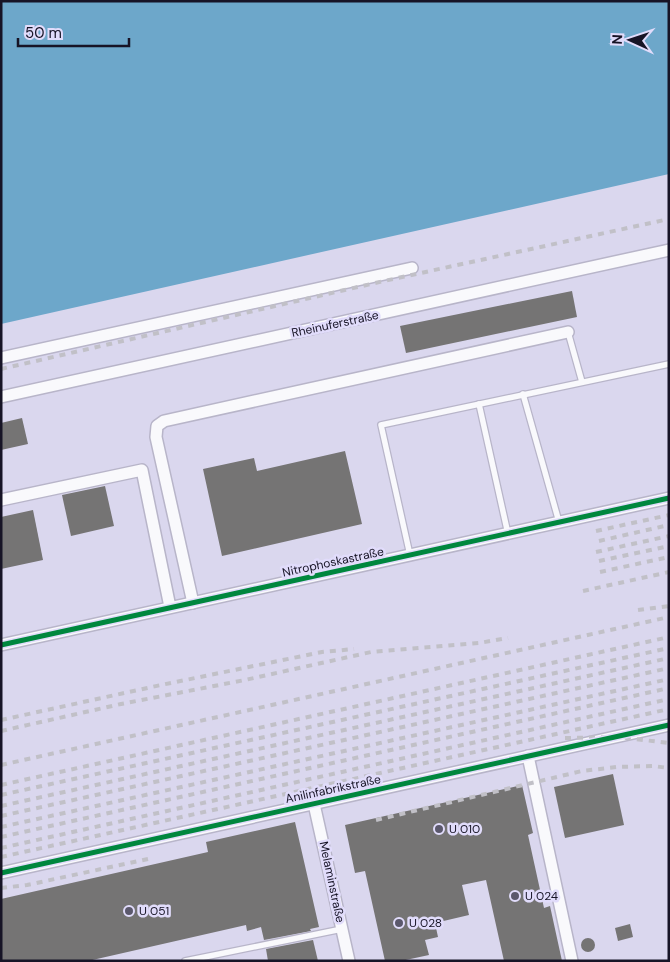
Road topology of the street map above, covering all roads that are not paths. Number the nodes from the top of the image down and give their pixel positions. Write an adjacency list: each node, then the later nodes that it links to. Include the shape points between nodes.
1 (669, 250): 8 (street, Rheinuferstraße)
2 (412, 268): 4 (street)
3 (568, 332): 6 (lane); 10 (street, via 164,421 157,426 156,437)
4 (1, 358)
5 (669, 364): 6 (lane)
6 (582, 382): 7 (lane)
7 (524, 394): 9 (lane); 14 (lane)
8 (1, 397)
9 (480, 404): 15 (lane); 16 (lane, via 381,424)
10 (162, 466): 11 (street); 17 (street)
11 (142, 470): 13 (street); 18 (street)
12 (669, 498): 14 (street, Nitrophoskastraße)
13 (1, 500)
14 (559, 522): 15 (street, Nitrophoskastraße)
15 (508, 534): 16 (street, Nitrophoskastraße)
16 (410, 555): 17 (street, Nitrophoskastraße)
17 (193, 603): 18 (street, Nitrophoskastraße)
18 (170, 607): 19 (street, Nitrophoskastraße)
19 (1, 645)
20 (669, 725): 21 (street, Anilinfabrikstraße)
21 (528, 756): 22 (street, Anilinfabrikstraße); 27 (street)
22 (314, 804): 23 (street, Anilinfabrikstraße); 24 (street, Melaminstraße)
23 (1, 873)
24 (342, 929): 25 (lane); 26 (street, Melaminstraße)
25 (185, 961)
26 (348, 961)
27 (572, 961)

